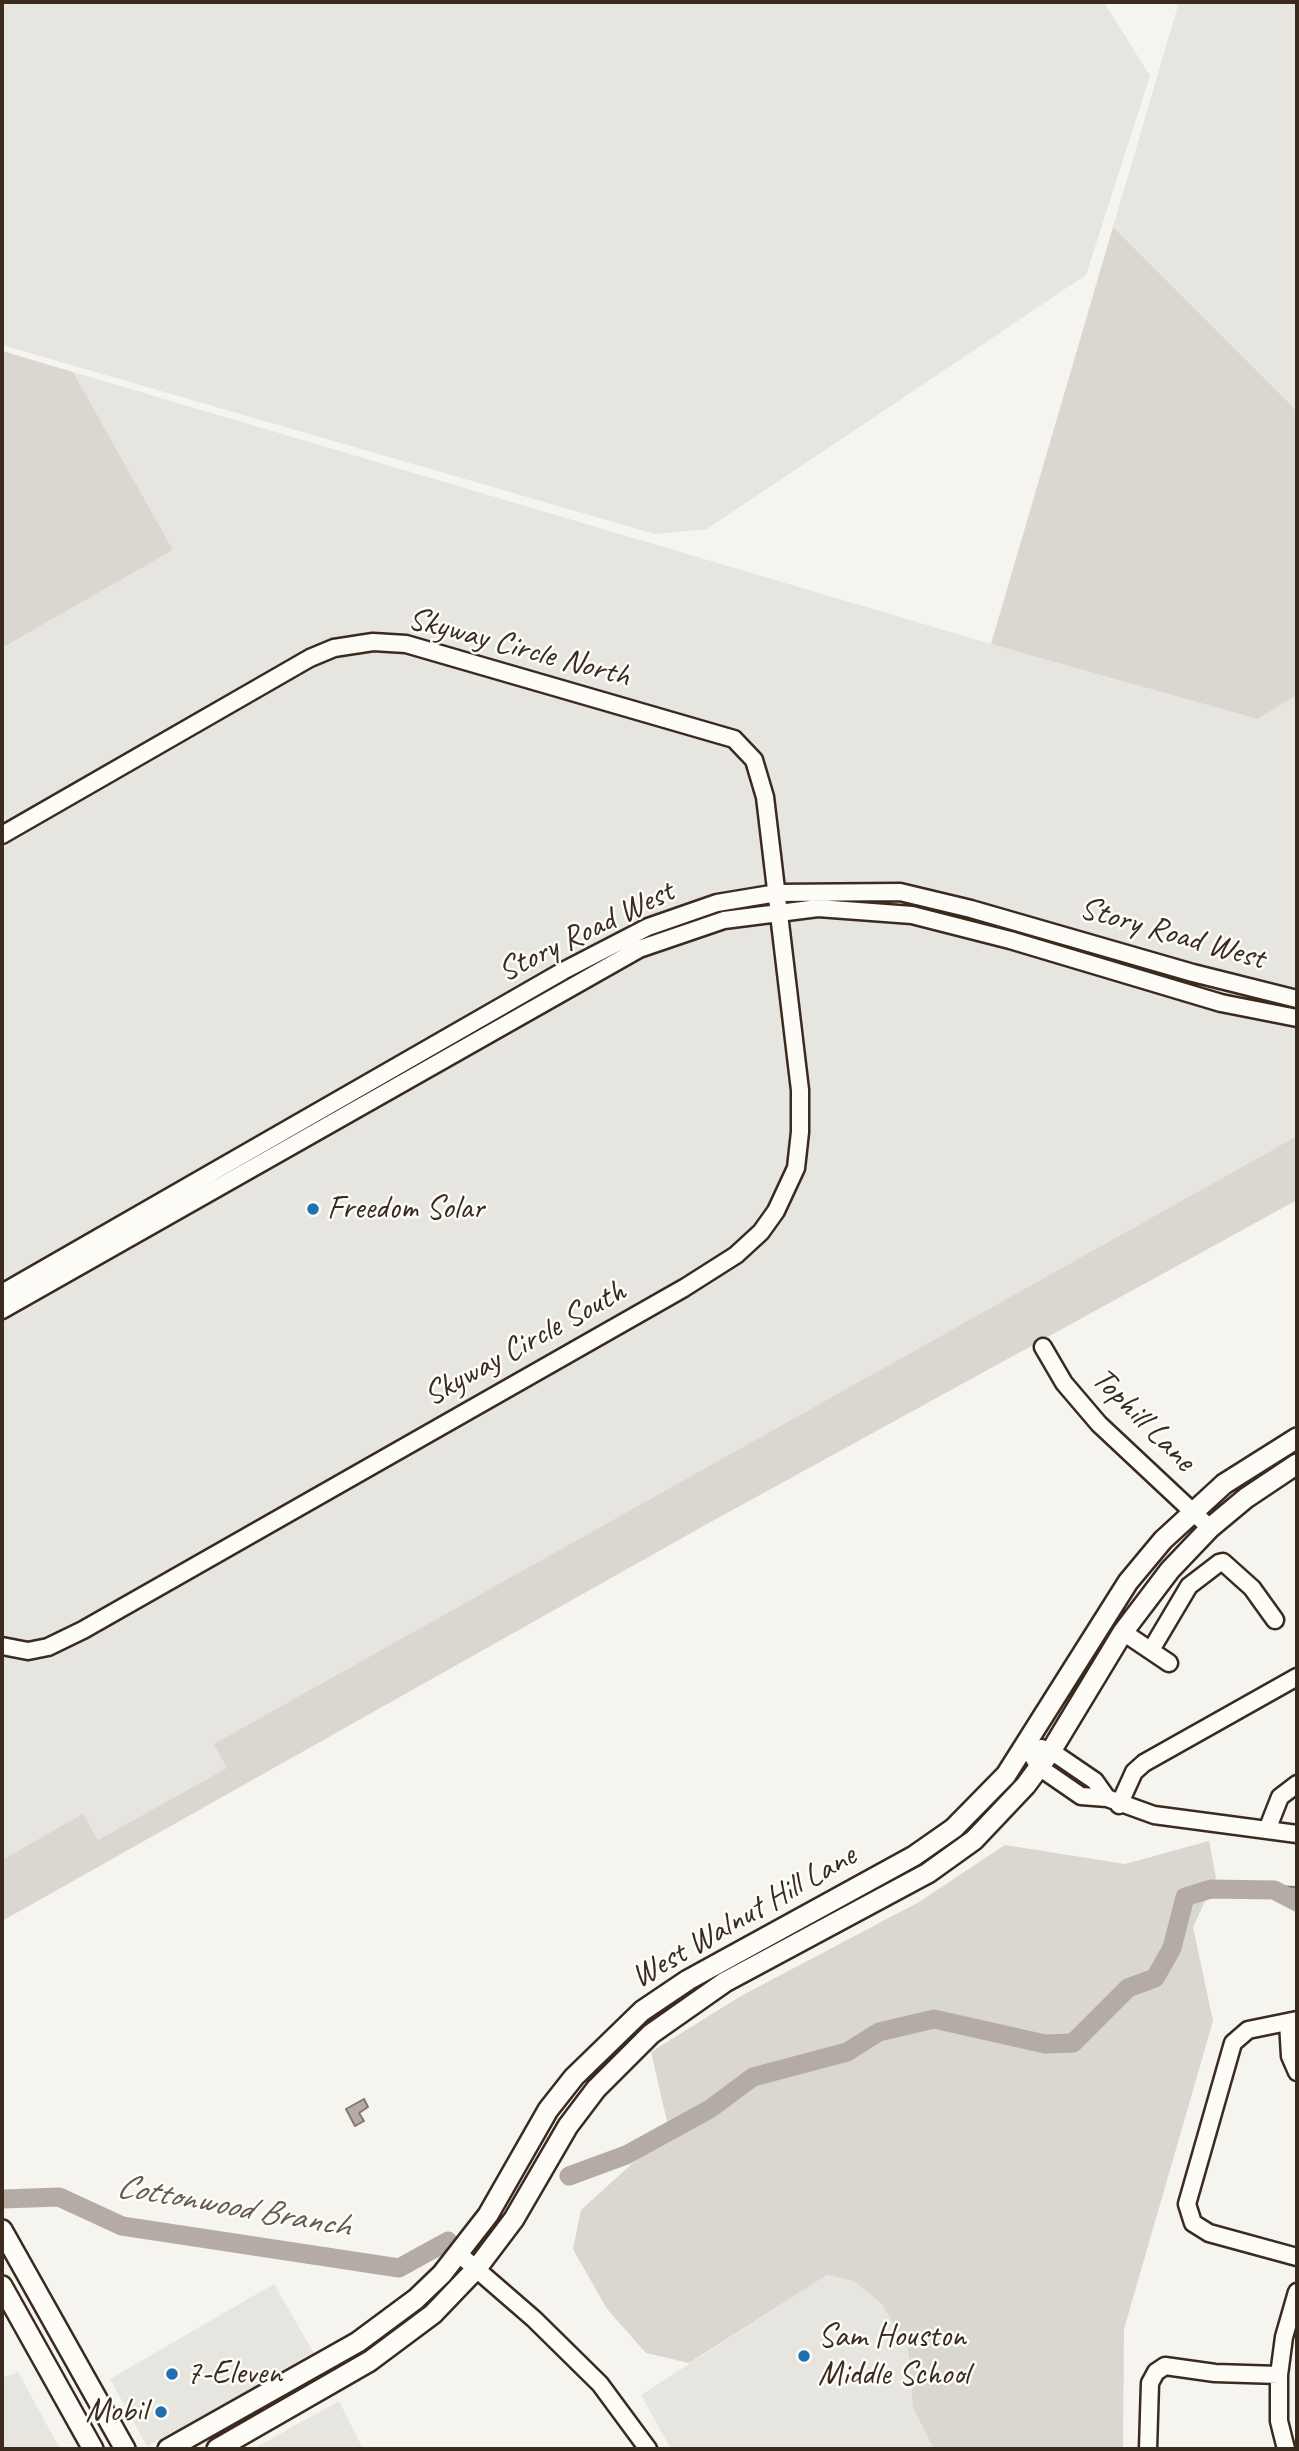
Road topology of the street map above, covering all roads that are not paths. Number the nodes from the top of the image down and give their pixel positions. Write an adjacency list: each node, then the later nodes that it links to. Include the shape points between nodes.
1 (2, 835): 2 (street, Skyway Circle North, via 310,658 350,645 406,644 734,739 754,760 760,775)
2 (777, 893): 3 (street, Skyway Circle South); 4 (street, Story Road West, via 717,904 648,927); 6 (street, Story Road West, via 900,892)
3 (780, 912): 5 (street, Story Road West, via 724,920 676,935 639,949); 7 (street, Story Road West, via 818,908 912,915 1221,1003); 19 (street, Skyway Circle South, via 800,1090 800,1132 796,1168 761,1232 736,1255 684,1288 83,1630 28,1651)
4 (541, 984): 5 (street); 8 (street, Story Road West)
5 (550, 999): 9 (street, Story Road West)
6 (1297, 999)
7 (1297, 1018)
8 (440, 1042): 9 (street); 10 (street, Story Road West)
9 (456, 1052): 11 (street, Story Road West)
10 (2, 1293)
11 (2, 1310)
12 (1043, 1347): 15 (street, Tophill Lane, via 1064,1383 1098,1424)
13 (1296, 1443): 15 (main road, West Walnut Hill Lane, via 1224,1484)
14 (1297, 1464): 16 (main road, West Walnut Hill Lane)
15 (1192, 1511): 16 (street, Tophill Lane); 23 (main road, West Walnut Hill Lane, via 1128,1582)
16 (1210, 1528): 18 (main road, West Walnut Hill Lane, via 1170,1570)
17 (1275, 1620): 20 (street, via 1252,1588 1223,1562 1189,1586)
18 (1123, 1632): 20 (street); 24 (main road, West Walnut Hill Lane)
19 (2, 1646)
20 (1151, 1650): 21 (street)
21 (1170, 1663)
22 (1297, 1677): 27 (street, via 1144,1763)
23 (1026, 1745): 24 (street); 25 (street); 32 (main road, West Walnut Hill Lane, via 1006,1775 954,1828 914,1856 688,1980 642,2011 603,2046)
24 (1051, 1751): 25 (main road, West Walnut Hill Lane); 27 (street, via 1095,1781)
25 (1038, 1767): 27 (street, via 1081,1796); 33 (main road, West Walnut Hill Lane, via 1001,1814 928,1873 726,1982 651,2034 596,2089)
26 (1297, 1784): 28 (street, via 1280,1797)
27 (1113, 1802): 28 (street, via 1154,1815)
28 (1267, 1830): 29 (street)
29 (1297, 1834)
30 (1293, 2021): 31 (street, via 1290,2056); 38 (street, via 1248,2030 1233,2043 1187,2204 1193,2223 1209,2233)
31 (1297, 2072)
32 (548, 2110): 33 (main road); 34 (main road, West Walnut Hill Lane)
33 (568, 2126): 35 (main road, West Walnut Hill Lane)
34 (535, 2134): 35 (main road); 37 (main road, West Walnut Hill Lane, via 505,2189)
35 (555, 2148): 39 (main road, West Walnut Hill Lane, via 514,2218)
36 (3, 2236): 46 (main road)
37 (459, 2254): 39 (street); 42 (main road, West Walnut Hill Lane, via 389,2320)
38 (1297, 2257)
39 (477, 2268): 44 (main road, West Walnut Hill Lane, via 403,2339); 49 (street, via 600,2384)
40 (2, 2286): 45 (main road)
41 (1297, 2292): 43 (street)
42 (303, 2373): 44 (main road); 47 (main road, West Walnut Hill Lane)
43 (1279, 2375): 50 (street, via 1165,2366 1150,2383); 51 (street, via 1279,2421)
44 (316, 2393): 48 (main road, West Walnut Hill Lane)
45 (93, 2449)
46 (125, 2449)
47 (168, 2449)
48 (217, 2449)
49 (648, 2449)
50 (1148, 2449)
51 (1286, 2449)

